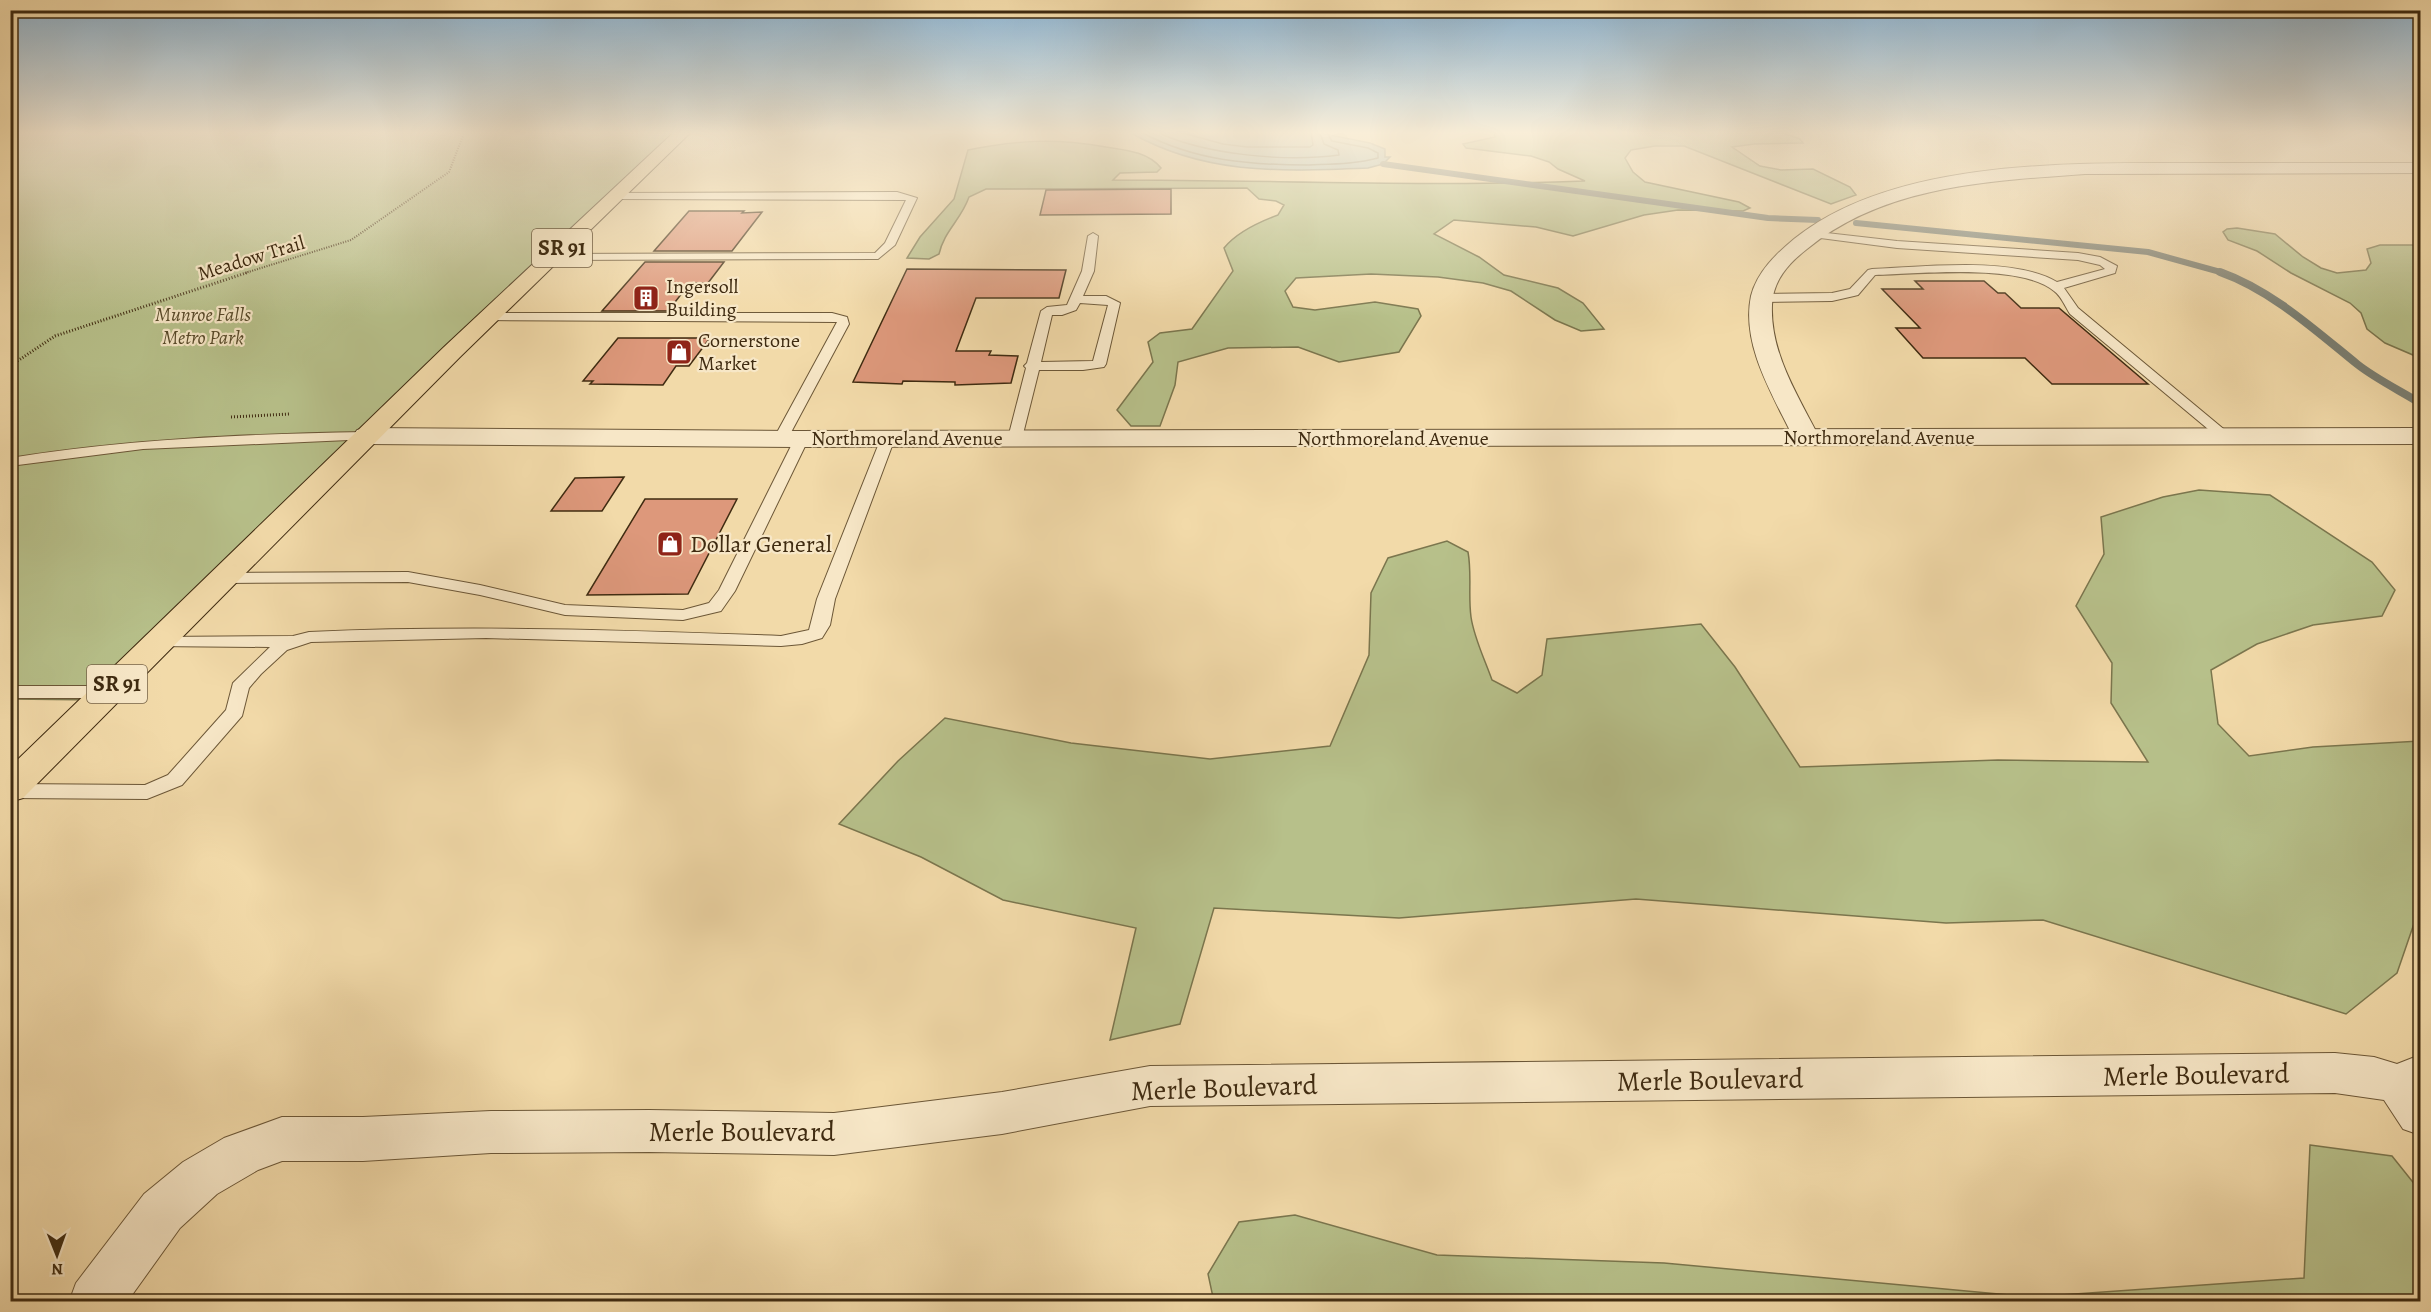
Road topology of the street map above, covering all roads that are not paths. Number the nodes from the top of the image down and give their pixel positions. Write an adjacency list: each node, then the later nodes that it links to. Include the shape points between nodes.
1 (1900, 194): 3 (street, via 1851,211)
2 (617, 196): 5 (main road, SR 91); 5 (lane, via 912,198 890,245 878,256)
3 (1809, 234): 6 (lane); 8 (street, via 1775,267)
4 (1093, 236): 9 (lane, via 1088,271)
5 (552, 257): 10 (main road, SR 91)
6 (1874, 258): 7 (lane, via 2013,270); 7 (lane, via 1986,249 2086,258 2111,266 2111,271); 8 (lane, via 1854,292 1832,297)
7 (2057, 286): 13 (lane, via 2074,311)
8 (1762, 298): 15 (street, via 1763,340)
9 (1075, 299): 11 (lane, via 1072,307 1047,311); 11 (lane, via 1114,303 1099,364)
10 (489, 316): 12 (main road, SR 91); 16 (lane, via 843,320)
11 (1031, 366): 18 (lane)
12 (366, 436): 16 (street, Northmoreland Avenue); 19 (lane, via 237,438); 20 (main road, SR 91)
13 (2225, 436): 14 (street, Northmoreland Avenue); 15 (street, Northmoreland Avenue)
14 (2421, 436)
15 (1806, 437): 18 (street, Northmoreland Avenue)
16 (792, 438): 17 (street, Northmoreland Avenue); 20 (lane, via 727,591 715,607 683,615 565,610 408,578)
17 (888, 438): 18 (street, Northmoreland Avenue); 21 (lane, via 826,599 821,625 816,634 802,639 500,633 344,635)
18 (1015, 438)
19 (10, 462)
20 (224, 578): 22 (main road, SR 91)
21 (293, 641): 22 (lane); 25 (lane, via 281,646 240,687 235,712 176,780 147,792)
22 (159, 642): 24 (main road, SR 91)
23 (10, 692): 24 (lane)
24 (110, 692): 25 (main road, SR 91)
25 (10, 790)
26 (2414, 1091): 27 (street, Merle Boulevard, via 2374,1077 2335,1073 1150,1086 1002,1113 834,1134 503,1132 282,1139 242,1154 200,1178 162,1212)
27 (95, 1302)

